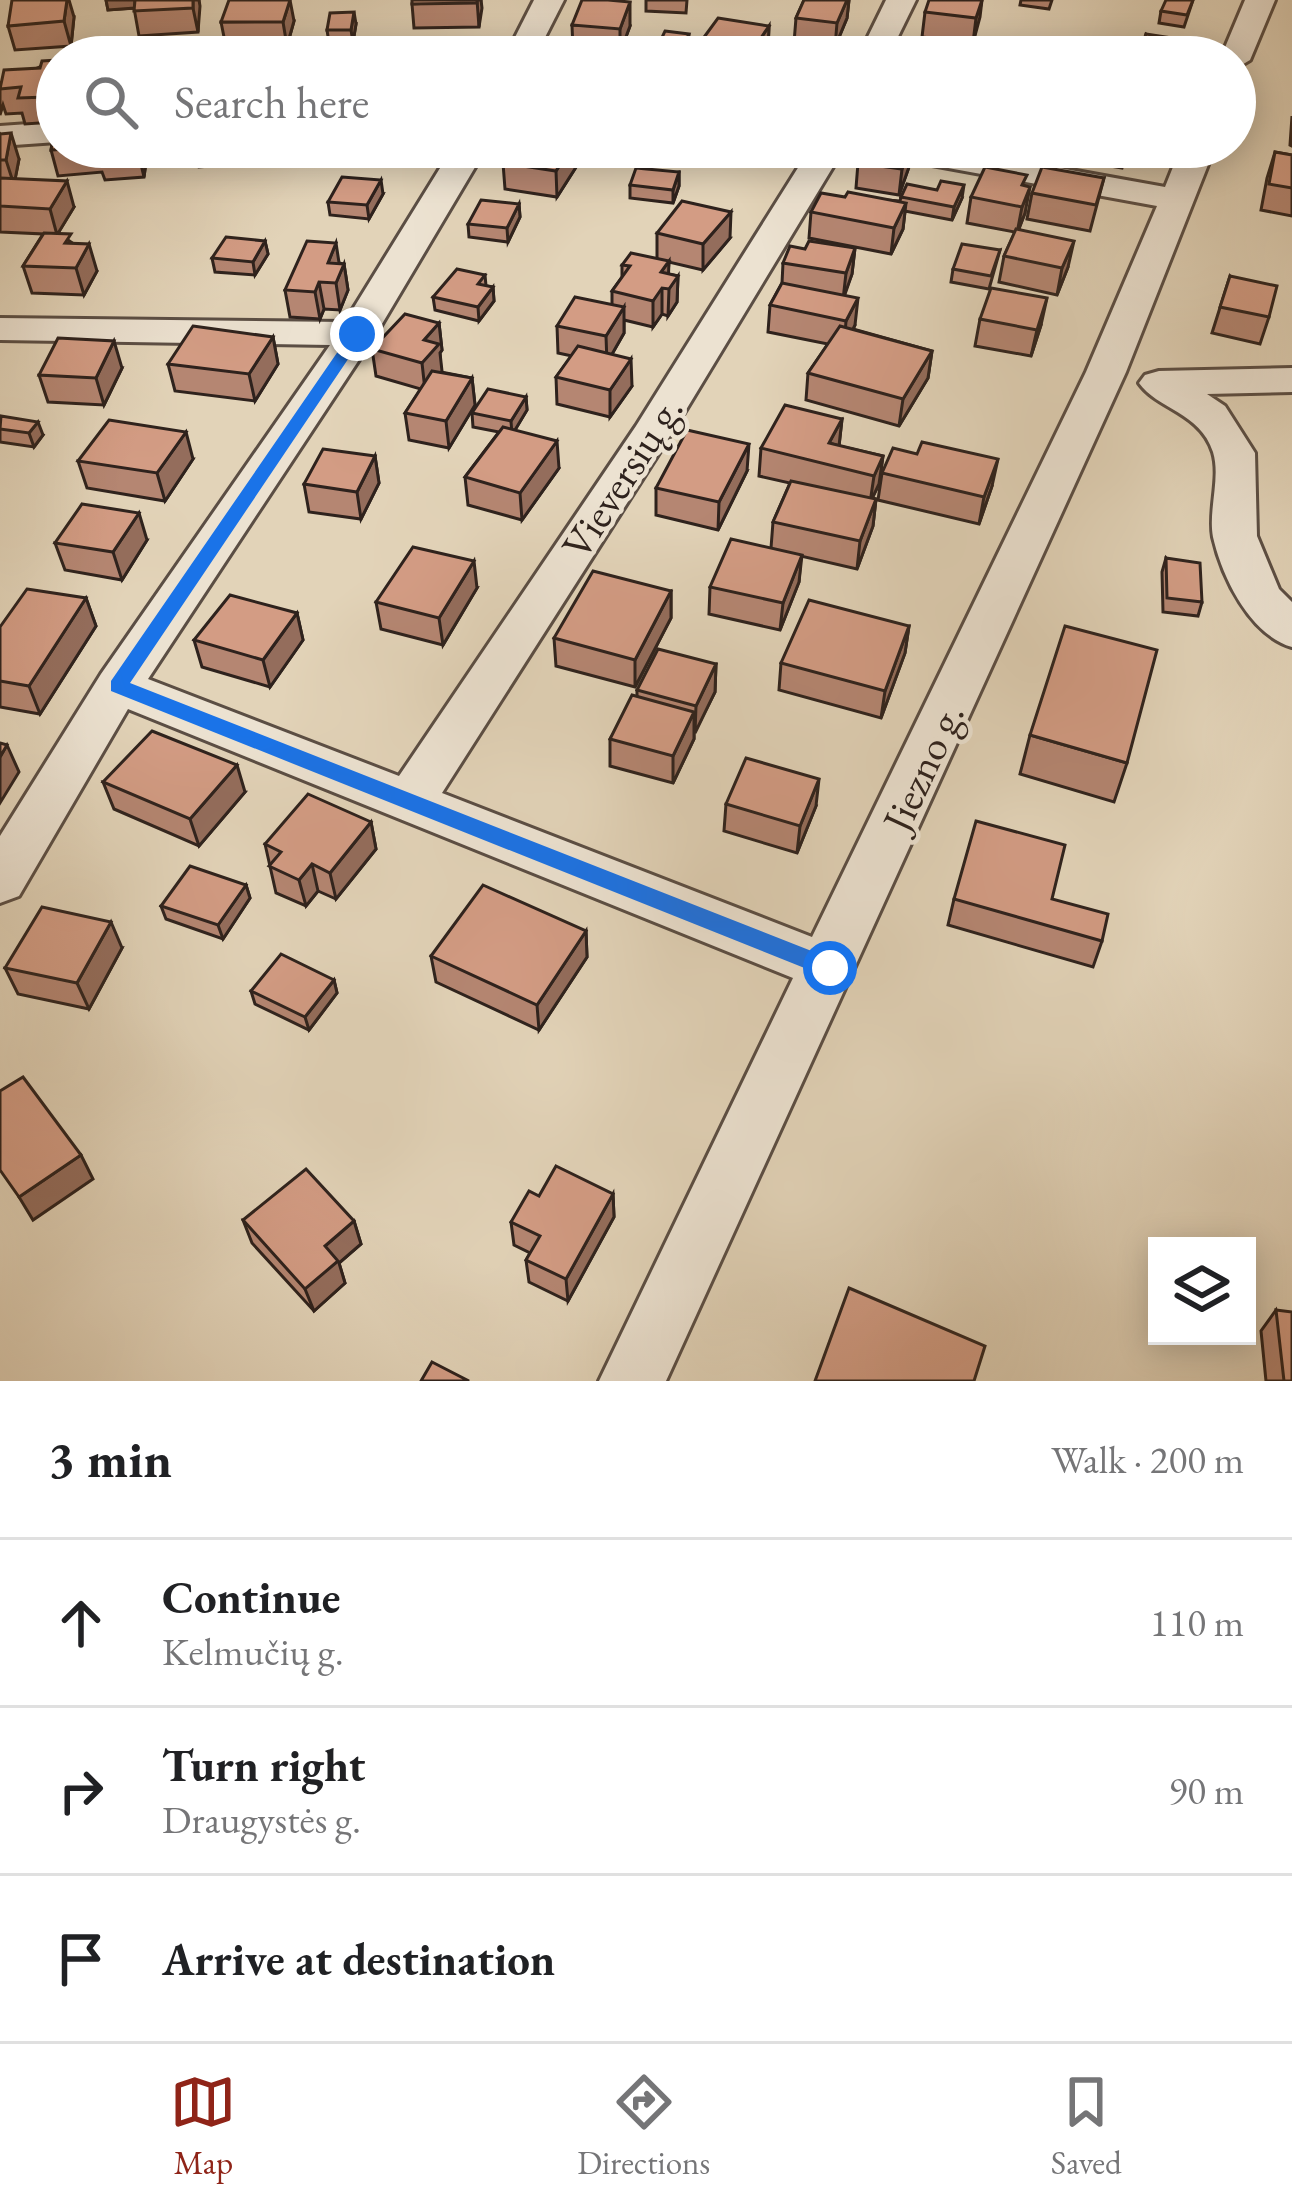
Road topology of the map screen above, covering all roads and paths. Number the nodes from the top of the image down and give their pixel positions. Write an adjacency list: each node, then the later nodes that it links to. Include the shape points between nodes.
1 (549, 0): 5 (street)
2 (901, 0): 6 (street)
3 (1261, 0): 4 (street); 7 (street)
4 (1292, 4)
5 (531, 36)
6 (883, 36)
7 (1245, 36)
8 (36, 133): 9 (street)
9 (0, 136)
10 (457, 168): 16 (street)
11 (815, 168): 22 (street, Vieversių g.)
12 (1002, 168): 14 (street)
13 (1189, 168): 14 (street, Jiezno g.)
14 (1176, 200): 17 (street, Jiezno g.)
15 (0, 329): 16 (street)
16 (357, 334): 21 (street)
17 (1106, 372): 19 (street); 24 (street, Jiezno g.)
18 (1292, 380): 19 (street)
19 (1167, 384): 20 (street, via 1211,416 1234,453 1234,536 1259,596)
20 (1292, 631)
21 (118, 686): 22 (street); 23 (street)
22 (409, 803): 24 (street)
23 (0, 881)
24 (830, 968): 25 (street, Jiezno g.)
25 (632, 1381)

